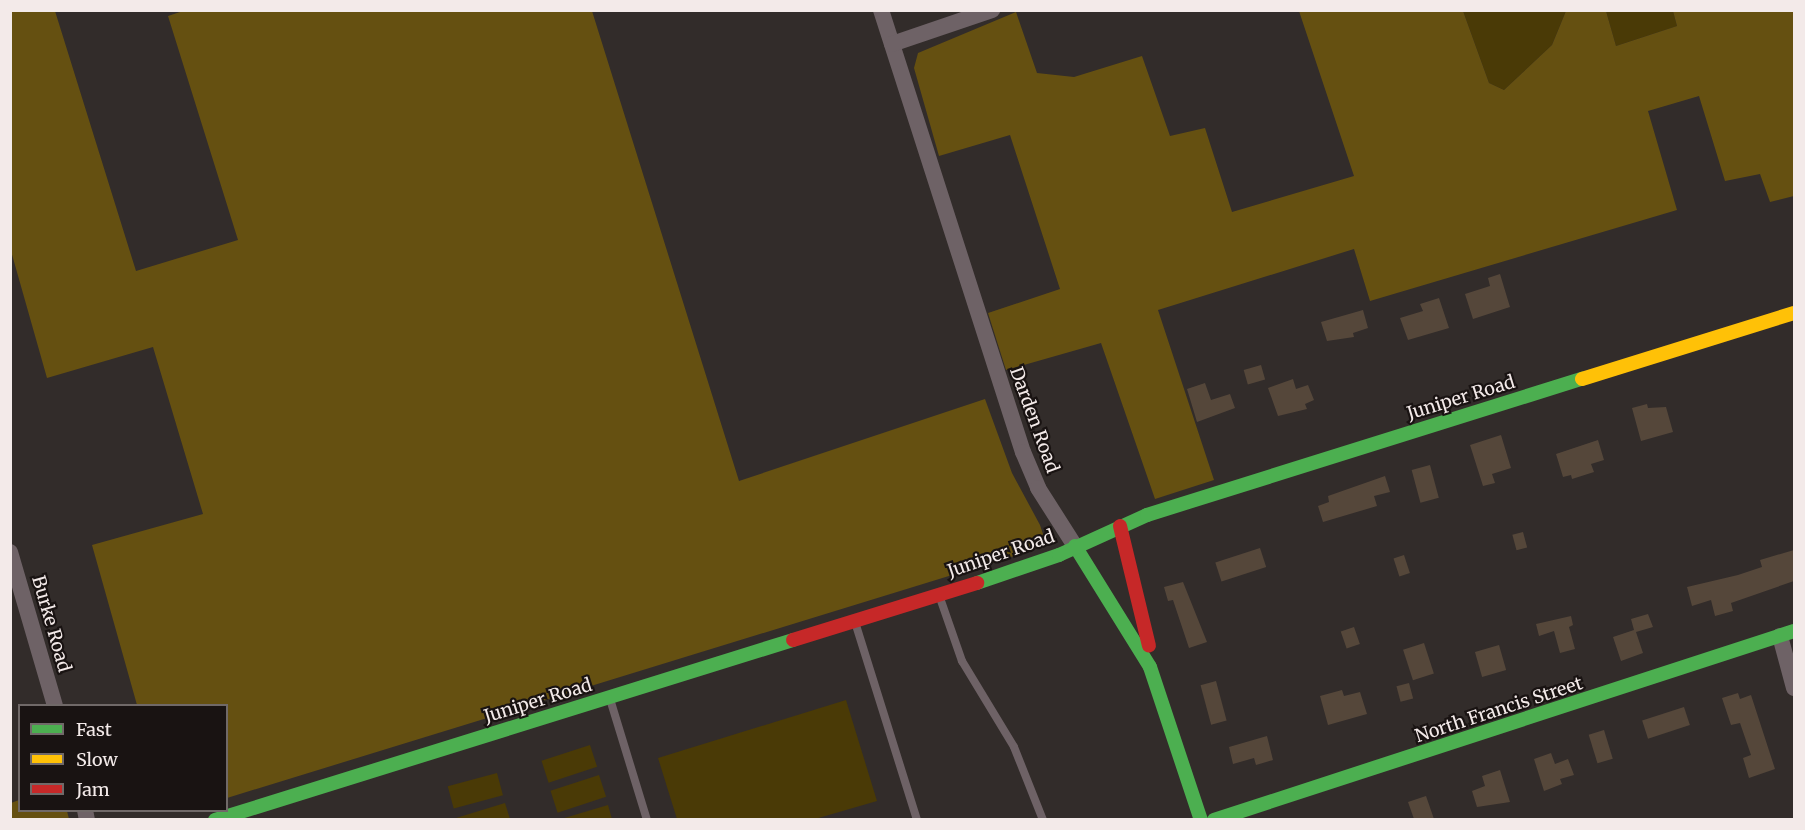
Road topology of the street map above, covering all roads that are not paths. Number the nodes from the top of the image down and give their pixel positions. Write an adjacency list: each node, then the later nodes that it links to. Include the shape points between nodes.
1 (881, 10): 3 (street, Darden Road)
2 (992, 10): 3 (street)
3 (891, 44): 6 (street, Darden Road, via 1023,452 1038,488)
4 (1794, 313): 5 (street, Juniper Road)
5 (1120, 526): 6 (street, Juniper Road); 14 (street, via 1130,579)
6 (1075, 546): 8 (street, Juniper Road, via 1035,564); 14 (street, Darden Road, via 1136,641)
7 (10, 552): 13 (street, Burke Road)
8 (939, 595): 9 (street, Juniper Road); 18 (lane, via 962,661 1014,747)
9 (855, 621): 12 (street, Juniper Road); 17 (lane)
10 (1787, 633): 11 (street); 20 (street, North Francis Street)
11 (1794, 688)
12 (610, 698): 15 (street, Juniper Road); 16 (lane)
13 (55, 704)
14 (1165, 706): 19 (street, Darden Road)
15 (215, 819)
16 (647, 819)
17 (917, 819)
18 (1043, 819)
19 (1201, 819)
20 (1214, 819)

